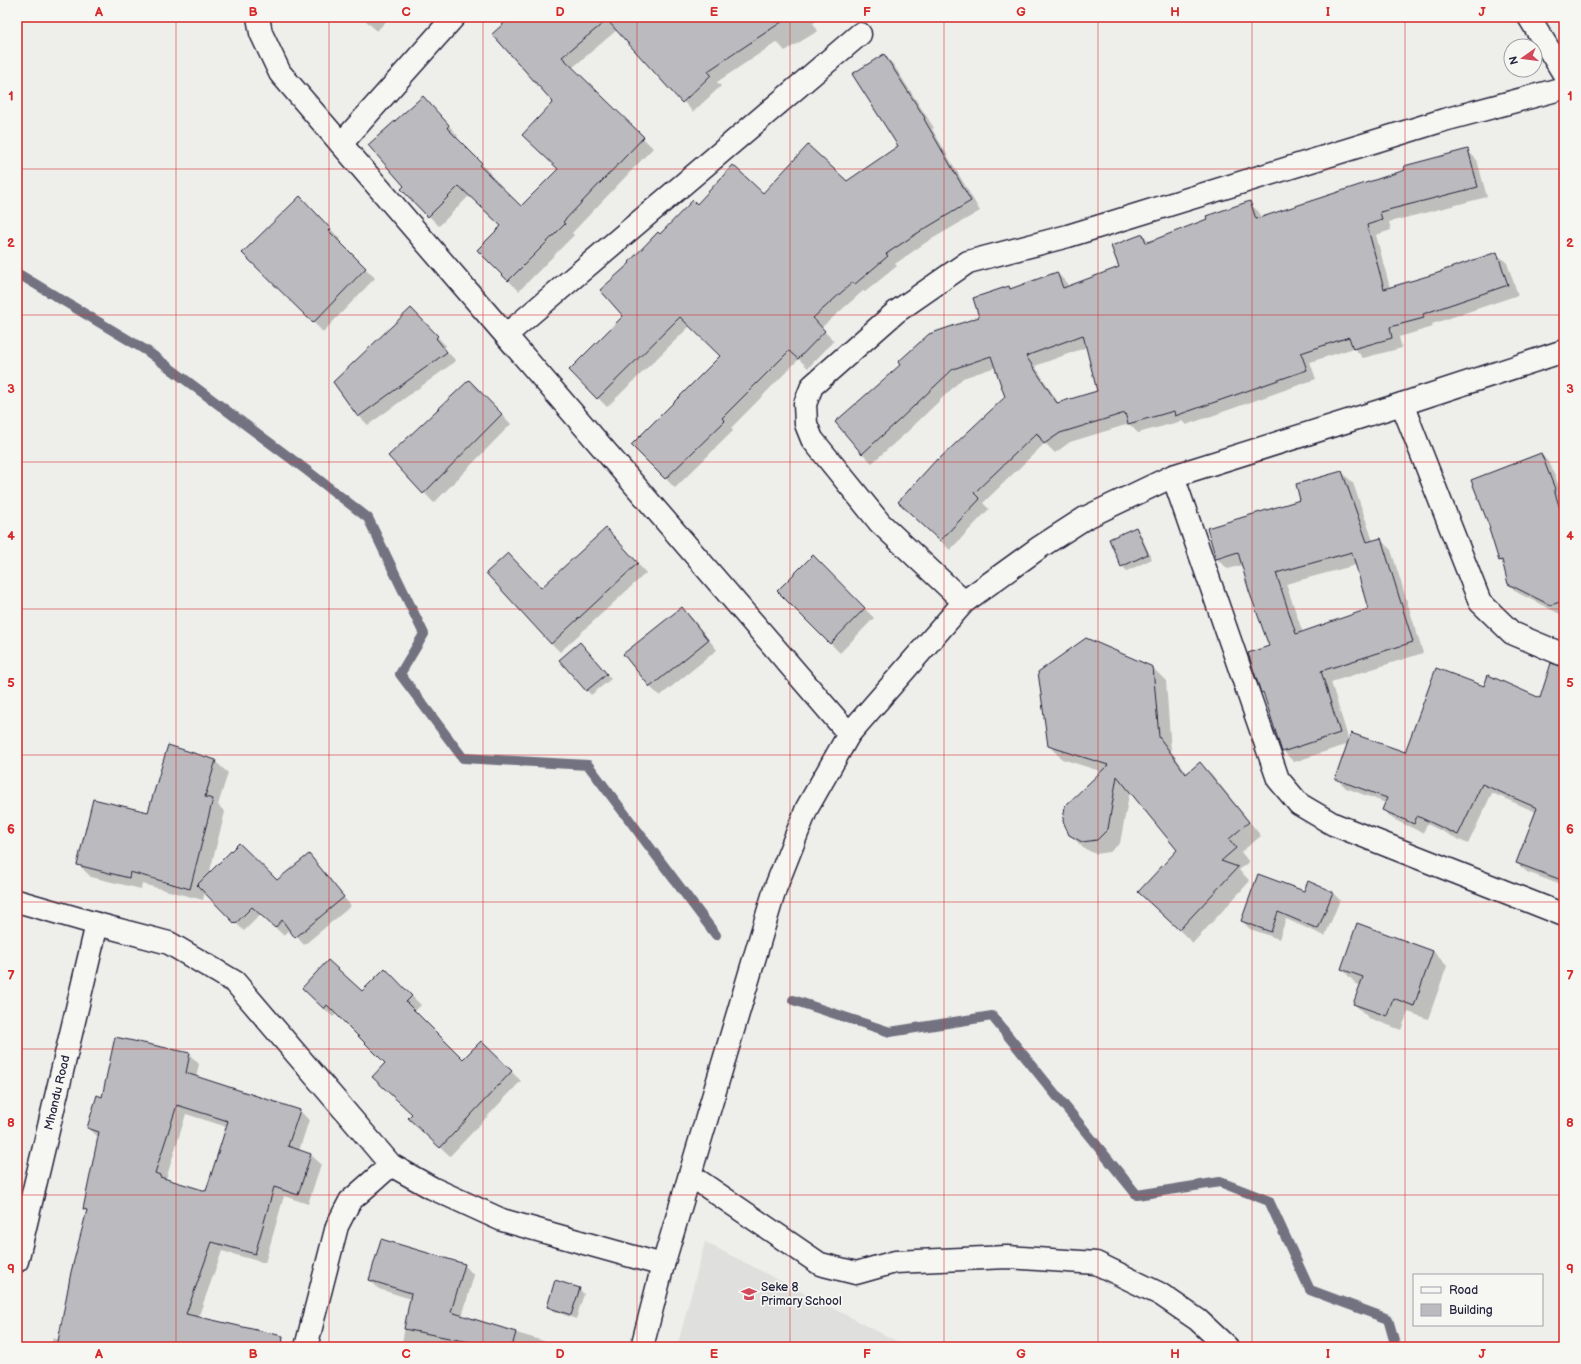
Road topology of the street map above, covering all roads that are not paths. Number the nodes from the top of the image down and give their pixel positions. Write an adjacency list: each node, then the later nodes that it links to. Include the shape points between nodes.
1 (258, 17): 7 (street, via 261,33 280,73)
2 (454, 17): 7 (street)
3 (1529, 17): 5 (street)
4 (860, 34): 8 (street)
5 (1564, 74)
6 (1564, 88): 12 (street, via 1444,120 1068,236 968,262 896,312 812,386 805,404 806,424 812,439 880,523)
7 (340, 144): 8 (street)
8 (506, 335): 14 (street)
9 (1564, 351): 10 (street)
10 (1402, 404): 11 (street); 13 (street, via 1480,602 1512,633)
11 (1173, 476): 12 (street, via 1085,518); 16 (street, via 1278,779 1299,804 1333,824)
12 (964, 602): 14 (street)
13 (1564, 655)
14 (849, 734): 19 (street, via 807,808 775,889)
15 (17, 901): 17 (street)
16 (1564, 915)
17 (97, 924): 18 (street, via 169,942 235,982); 20 (street, Mhandu Road)
18 (391, 1164): 21 (street, via 432,1188 502,1220); 22 (street, via 350,1201 337,1226)
19 (690, 1175): 21 (street); 24 (street, via 820,1264 856,1273 894,1262 1007,1257 1096,1263 1160,1294 1198,1320)
20 (17, 1261)
21 (663, 1265): 23 (street)
22 (306, 1347)
23 (642, 1347)
24 (1227, 1347)

